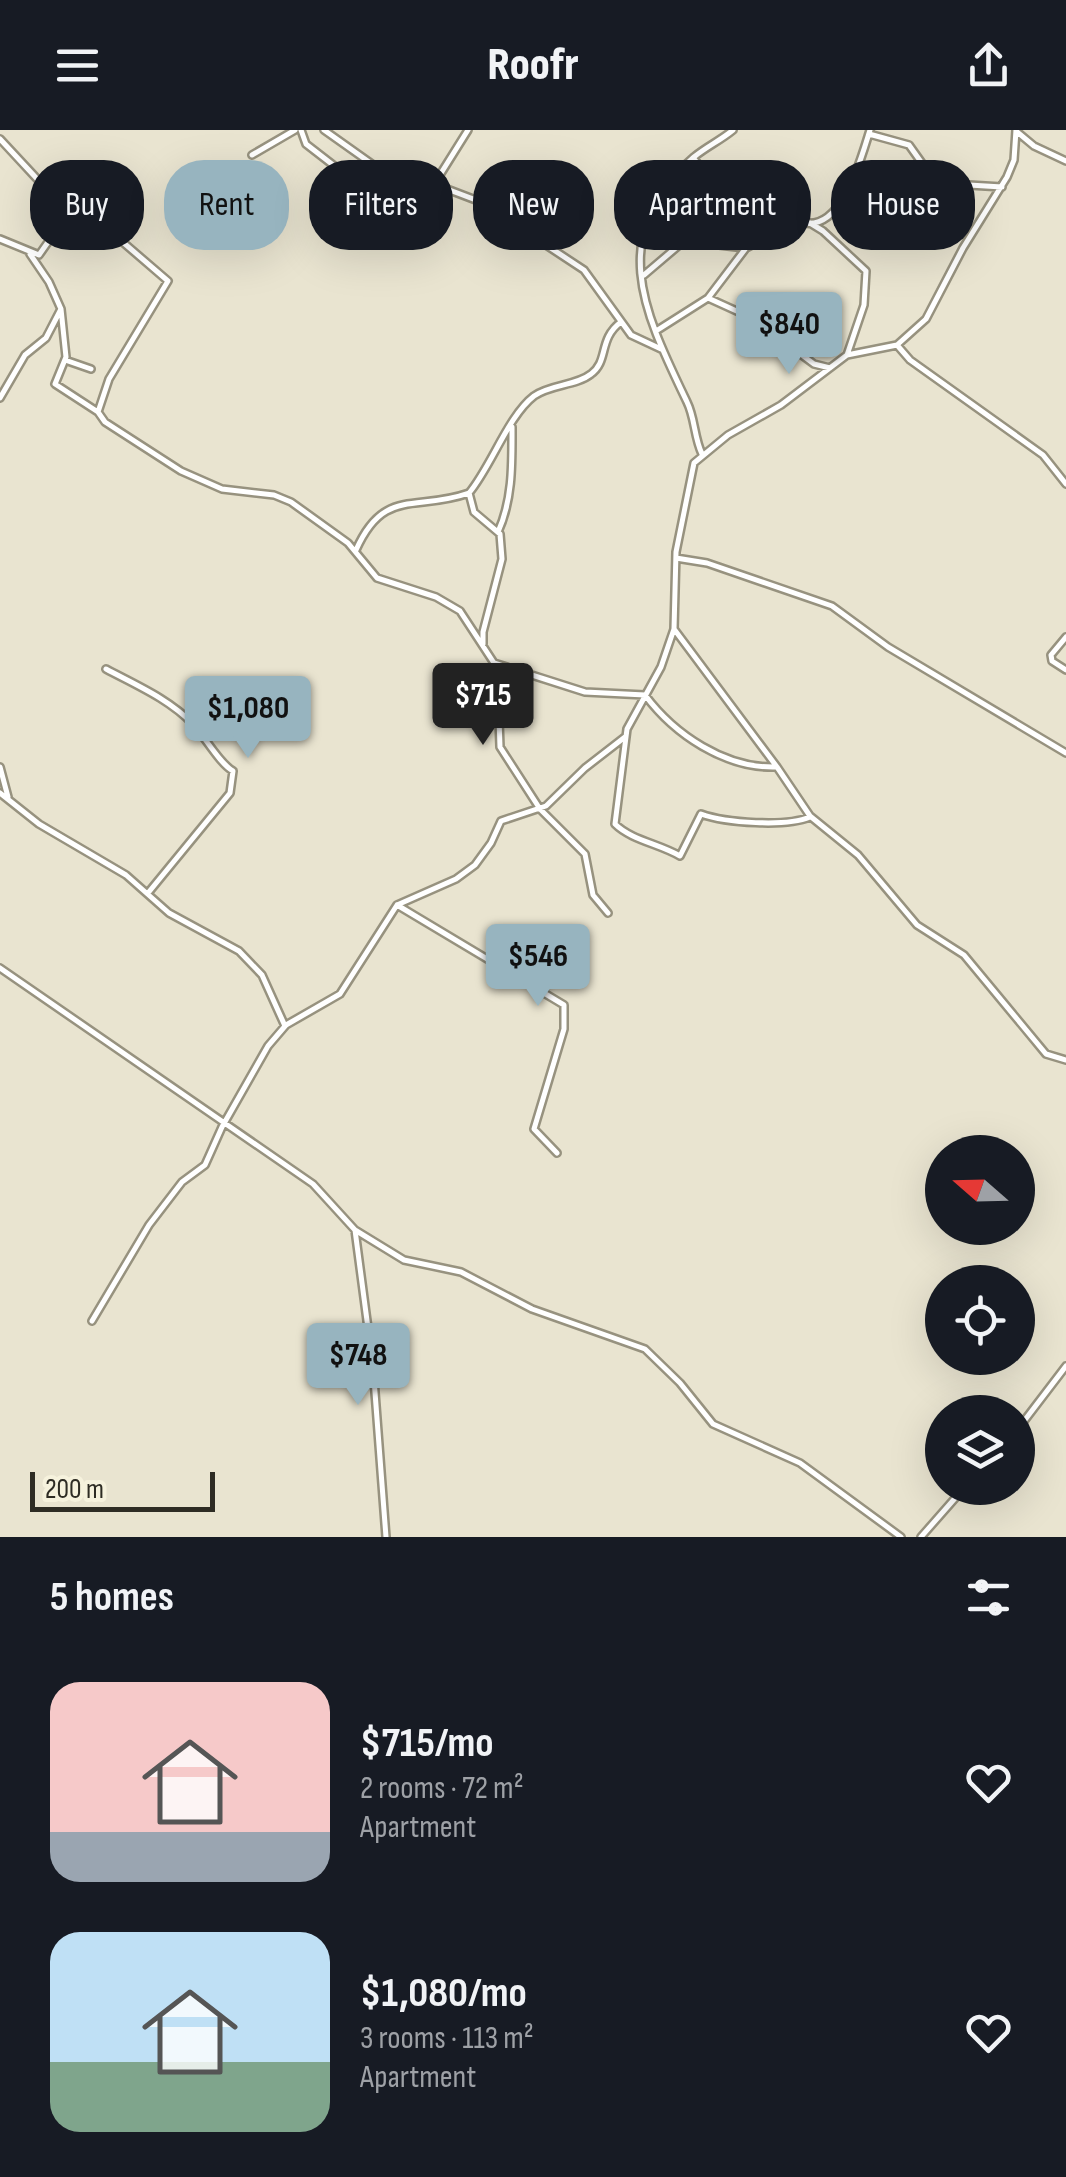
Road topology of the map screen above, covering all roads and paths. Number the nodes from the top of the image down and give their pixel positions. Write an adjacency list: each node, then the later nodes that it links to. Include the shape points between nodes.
1 (298, 130): 8 (street); 10 (street)
2 (324, 130): 11 (street)
3 (468, 130): 12 (street)
4 (733, 130): 9 (street)
5 (1016, 131): 13 (street); 15 (street, via 1014,160)
6 (869, 132): 15 (street, via 908,145 936,183); 17 (street, via 849,190 827,218)
7 (0, 139): 14 (street)
8 (252, 155)
9 (693, 158): 25 (street, via 647,214)
10 (327, 160)
11 (366, 160)
12 (449, 160)
13 (1066, 161)
14 (30, 170)
15 (1002, 187): 30 (street, via 926,319)
16 (453, 193): 28 (street, via 510,213 584,270)
17 (811, 222)
18 (811, 225): 32 (street, via 866,272 864,305)
19 (0, 238): 24 (street)
20 (43, 250): 24 (street)
21 (132, 250): 37 (street, via 168,280 109,380)
22 (674, 250): 25 (street)
23 (744, 250): 26 (street)
24 (30, 254): 27 (street)
25 (642, 277): 29 (street)
26 (708, 298): 29 (street); 34 (street)
27 (60, 310): 33 (street); 36 (street)
28 (621, 322): 31 (street); 38 (street, via 605,337 595,371 531,398)
29 (656, 331): 31 (street)
30 (897, 345): 32 (street); 40 (street, via 1043,455)
31 (661, 349): 39 (street, via 687,401)
32 (847, 355): 34 (street)
33 (65, 360): 35 (street); 37 (street, via 55,384)
34 (831, 368): 39 (street)
35 (90, 369)
36 (0, 398)
37 (98, 412): 43 (street, via 181,471 229,491 283,498)
38 (512, 426): 41 (street); 42 (street, via 513,464)
39 (702, 454): 44 (street, via 694,463)
40 (1066, 484)
41 (469, 493): 42 (street, via 474,512); 43 (street, via 387,509 366,526)
42 (498, 532): 47 (street, via 502,559)
43 (356, 550): 47 (street, via 377,578 460,611)
44 (676, 558): 45 (street); 53 (street, via 832,606 888,648)
45 (674, 629): 51 (street); 55 (street)
46 (1066, 637): 50 (street, via 1051,655)
47 (483, 647): 48 (street)
48 (497, 664): 51 (street, via 584,692); 58 (street, via 500,747)
49 (106, 669): 60 (street, via 164,700 234,771 230,793)
50 (1066, 670)
51 (645, 695): 52 (street); 55 (street, via 660,716 702,747 748,765)
52 (625, 737): 58 (street); 59 (street, via 614,819 623,832 680,856 701,814 722,822)
53 (1066, 752)
54 (0, 767): 57 (street)
55 (777, 767): 59 (street)
56 (0, 793): 57 (street)
57 (9, 800): 60 (street)
58 (540, 808): 61 (street, via 501,821 492,844 468,871); 62 (street, via 585,854 593,895)
59 (810, 816): 65 (street, via 858,855 917,926 964,955 1046,1054)
60 (148, 892): 64 (street, via 169,913 253,964)
61 (397, 905): 64 (street, via 340,994); 67 (street, via 564,1005 564,1029 534,1129)
62 (608, 913)
63 (0, 968): 66 (street)
64 (285, 1026): 66 (street, via 256,1063)
65 (1066, 1060)
66 (226, 1124): 68 (street, via 313,1184); 69 (street, via 205,1165 149,1224)
67 (557, 1153)
68 (355, 1230): 73 (street); 74 (street, via 404,1260 460,1272 532,1309 644,1349 712,1424 810,1468)
69 (92, 1321)
70 (1066, 1366): 71 (street)
71 (1035, 1407)
72 (949, 1505): 75 (street)
73 (386, 1537)
74 (901, 1537)
75 (920, 1537)

